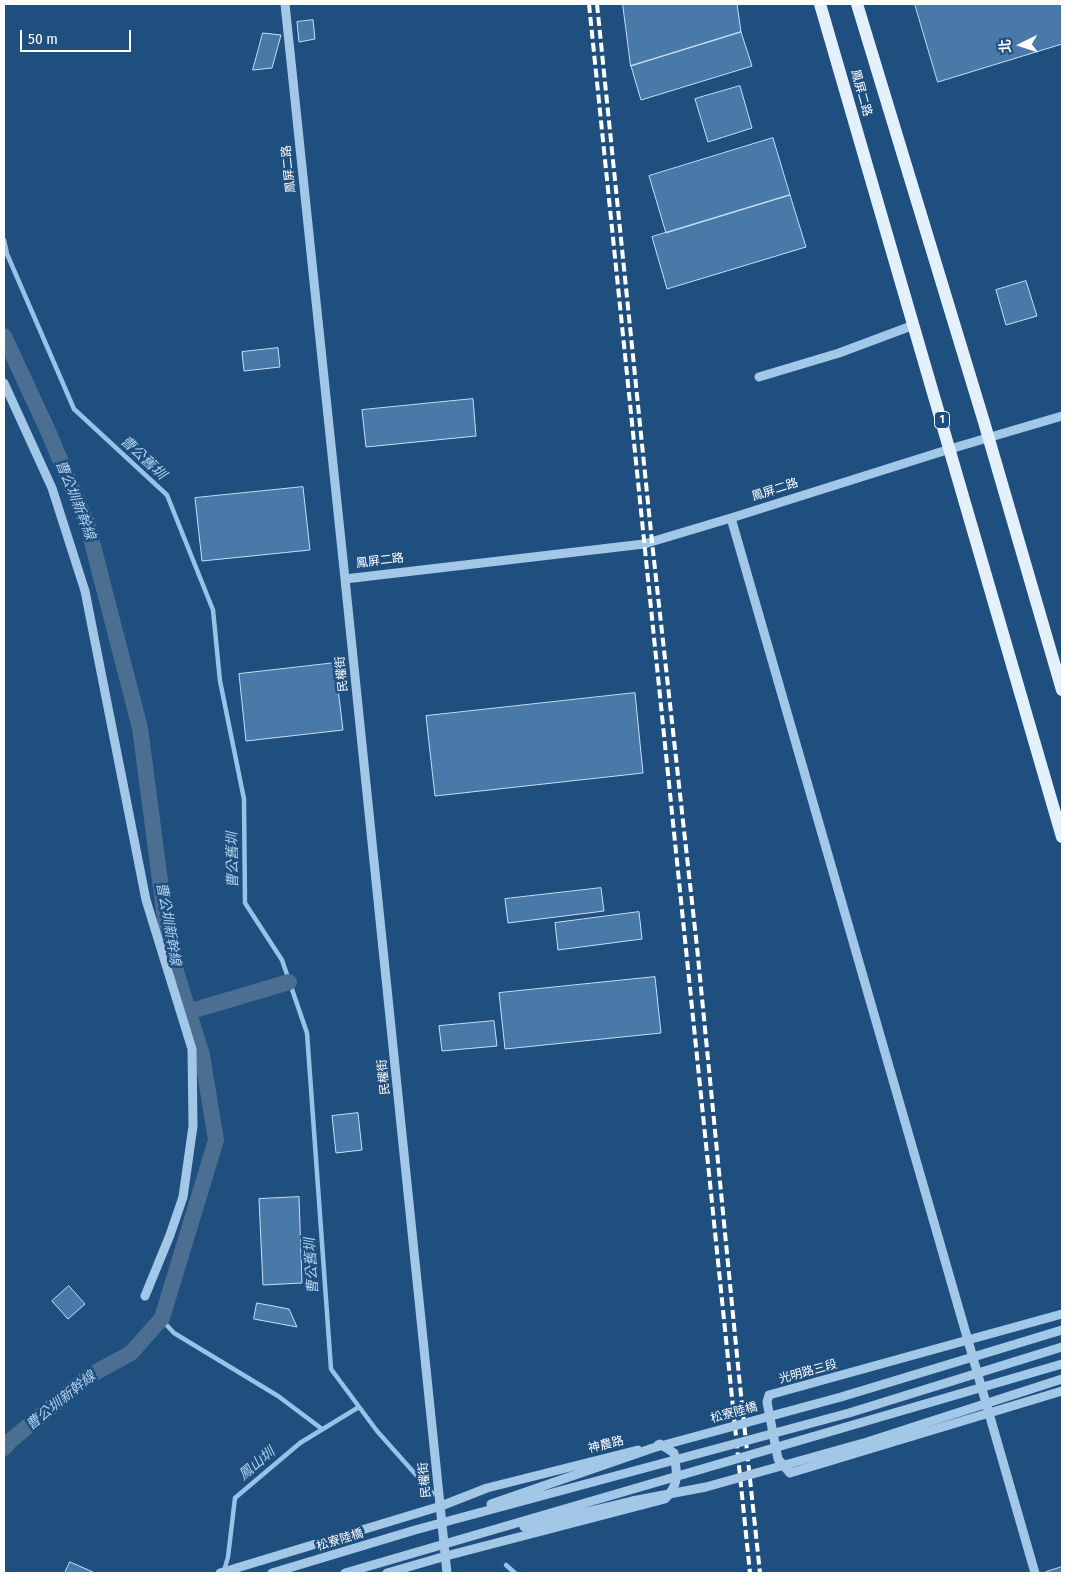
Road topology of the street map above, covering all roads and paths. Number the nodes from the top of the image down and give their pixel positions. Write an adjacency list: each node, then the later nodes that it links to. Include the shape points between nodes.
1 (286, 4): 11 (street, 鳳屏二路)
2 (820, 4): 4 (main road, 鳳屏二路 / 1)
3 (857, 4): 8 (main road, 鳳屏二路)
4 (914, 325): 5 (street, via 839,353); 9 (main road, 鳳屏二路 / 1)
5 (759, 377)
6 (4, 383): 14 (street, via 52,488 85,591 146,900 192,1049 193,1126 183,1197)
7 (1062, 416): 8 (street)
8 (988, 439): 9 (street, 鳳屏二路); 12 (main road, 鳳屏二路)
9 (950, 449): 10 (street, 鳳屏二路); 13 (main road, 鳳屏二路 / 1)
10 (732, 518): 11 (street, 鳳屏二路, via 644,544); 17 (street)
11 (345, 579): 23 (street, 民權街)
12 (1062, 690)
13 (1062, 837)
14 (145, 1296)
15 (1062, 1314): 17 (street, 光明路三段)
16 (1062, 1330): 24 (street, 松寮陸橋, bridge, via 841,1397 654,1448)
17 (968, 1339): 22 (street); 22 (street, 光明路三段, via 770,1395 767,1402 778,1459 790,1473)
18 (1062, 1347): 24 (street, 松寮陸橋, bridge, via 849,1413)
19 (1062, 1364): 25 (street, bridge)
20 (1062, 1379): 25 (street, bridge, via 867,1442 706,1488 632,1501)
21 (1062, 1390): 22 (street, 光明路三段)
22 (989, 1413): 32 (street)
23 (441, 1506): 26 (street, 民權街); 26 (street, 神農路, via 487,1488 660,1444 674,1453 675,1488 665,1499); 27 (street, 神農路)
24 (415, 1530): 28 (street, 松寮陸橋, bridge)
25 (419, 1551): 29 (street, bridge)
26 (446, 1556): 30 (street, 神農路); 31 (street, 民權街)
27 (220, 1573)
28 (272, 1573)
29 (345, 1573)
30 (387, 1573)
31 (448, 1573)
32 (1035, 1573)

